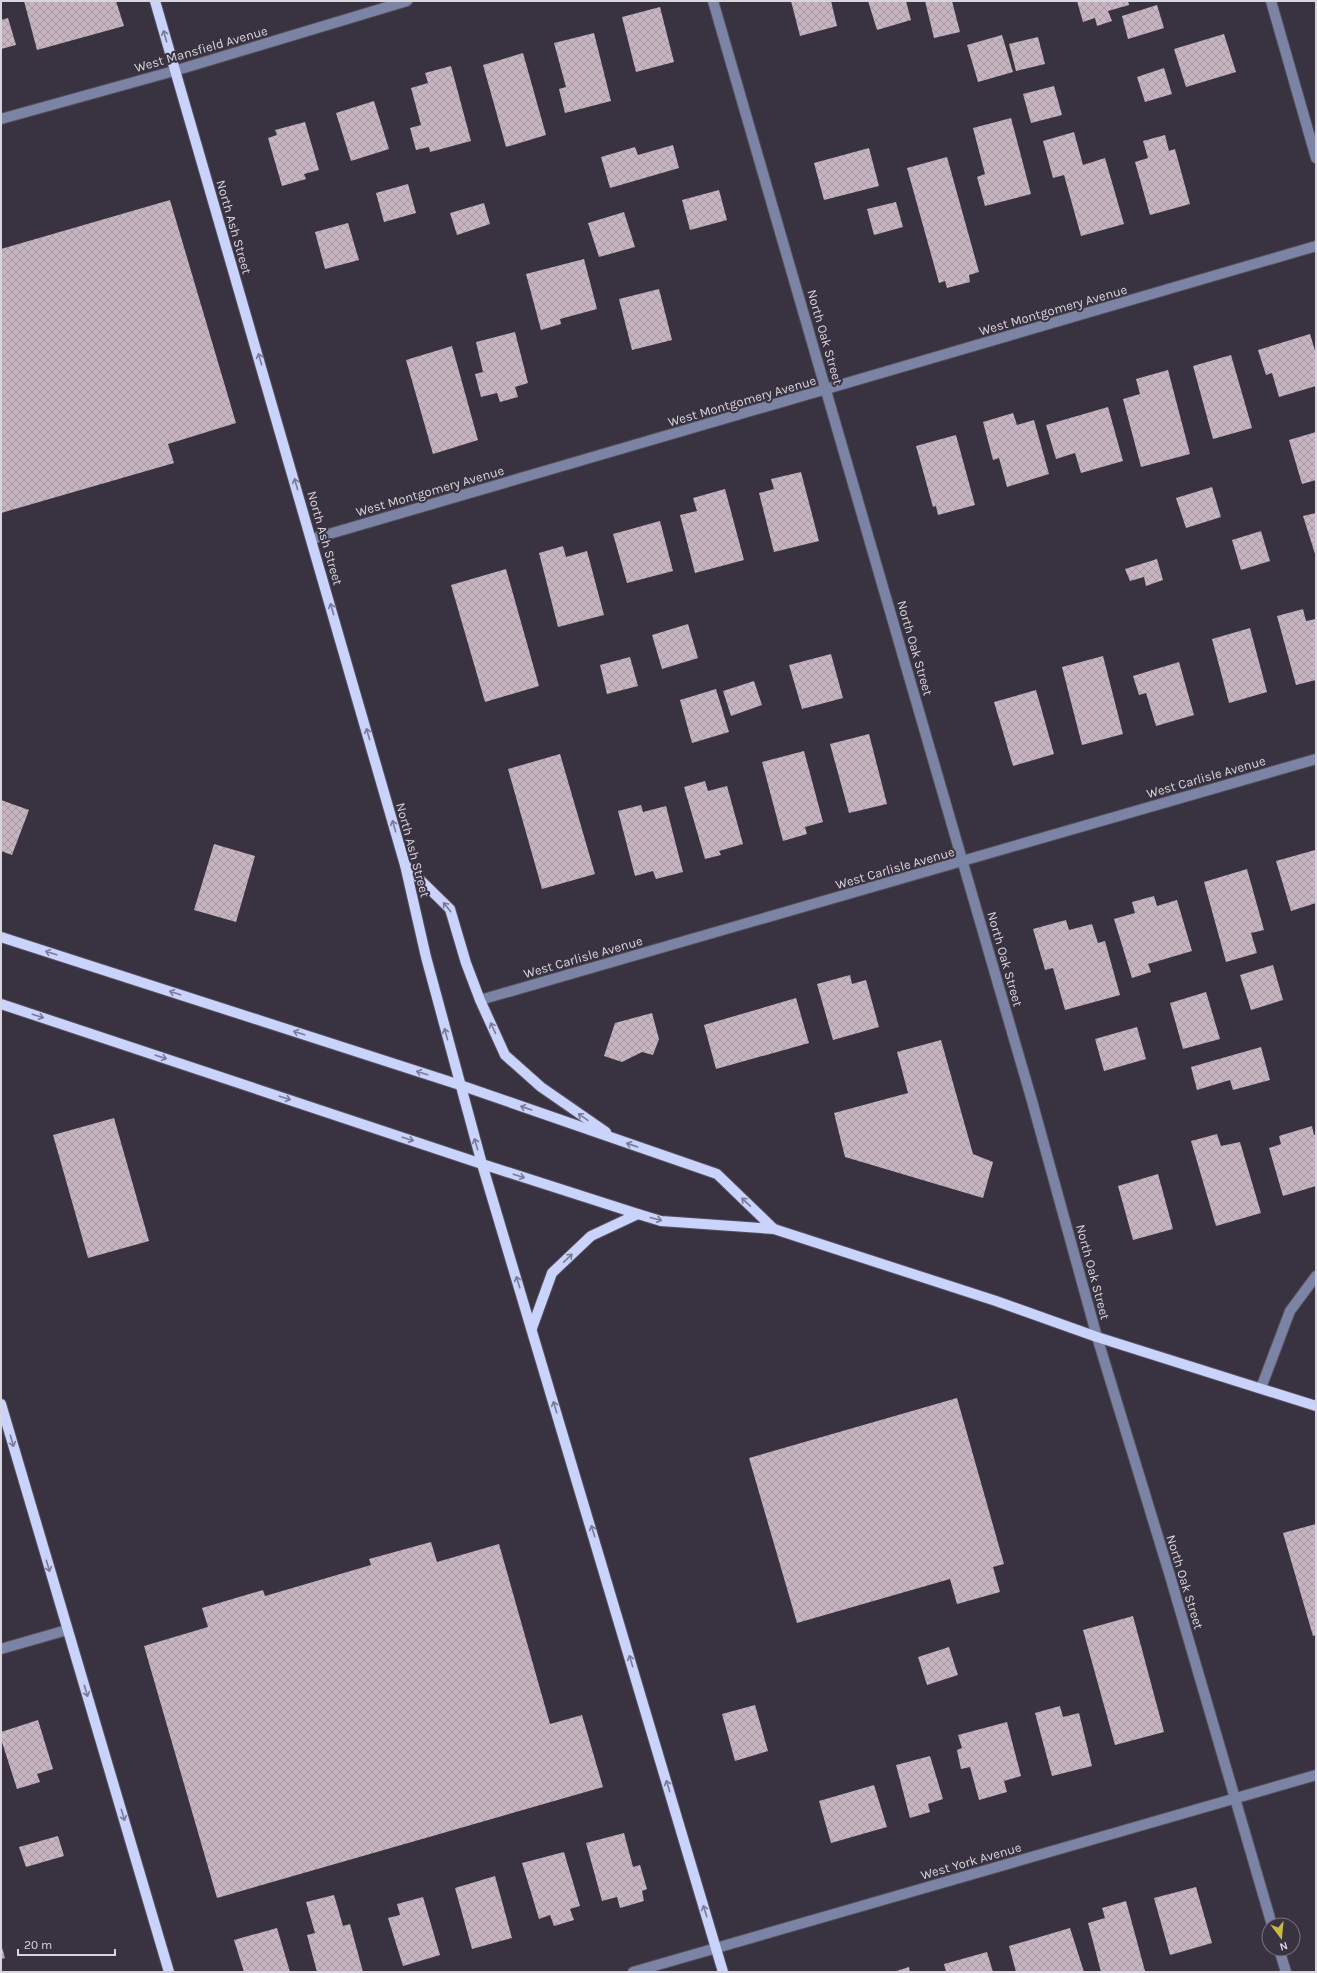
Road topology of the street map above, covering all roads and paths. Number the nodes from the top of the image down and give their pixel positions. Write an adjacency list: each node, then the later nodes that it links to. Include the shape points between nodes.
1 (155, 1): 5 (main road, North Ash Street, one-way to 1)
2 (407, 1): 5 (street, West Mansfield Avenue)
3 (713, 1): 9 (street, North Oak Street)
4 (1271, 1): 7 (street)
5 (174, 71): 6 (street, West Mansfield Avenue); 10 (main road, North Ash Street, one-way to 5)
6 (1, 119)
7 (1316, 158)
8 (1316, 246): 9 (street, West Montgomery Avenue)
9 (827, 390): 10 (street, West Montgomery Avenue); 12 (street, North Oak Street)
10 (312, 539): 13 (main road, North Ash Street, one-way to 10)
11 (1316, 759): 12 (street, West Carlisle Avenue)
12 (963, 862): 15 (street, West Carlisle Avenue); 24 (street, North Oak Street)
13 (405, 865): 15 (main road, one-way to 13, via 450,909); 17 (main road, North Ash Street, one-way to 13)
14 (1, 937): 17 (main road, one-way to 14)
15 (480, 1000): 18 (main road, one-way to 15, via 541,1087 505,1055)
16 (1, 1004): 19 (main road, one-way to 19)
17 (460, 1085): 18 (main road, one-way to 17); 19 (main road, North Ash Street, one-way to 17)
18 (615, 1139): 21 (main road, one-way to 18, via 717,1174)
19 (482, 1164): 20 (main road, one-way to 20); 23 (main road, North Ash Street, one-way to 19)
20 (638, 1214): 21 (main road, one-way to 21, via 660,1221); 23 (main road, one-way to 20, via 552,1273 591,1236)
21 (774, 1229): 24 (main road, via 996,1301)
22 (1316, 1276): 25 (street, via 1290,1311)
23 (532, 1328): 33 (main road, North Ash Street, one-way to 23)
24 (1097, 1337): 25 (main road); 31 (street, North Oak Street)
25 (1261, 1388): 27 (main road)
26 (1, 1404): 28 (main road, one-way to 28)
27 (1316, 1406)
28 (67, 1630): 29 (street); 35 (main road, one-way to 35)
29 (1, 1649)
30 (1316, 1775): 31 (street, West York Avenue)
31 (1235, 1798): 32 (street, North Oak Street); 33 (street, West York Avenue)
32 (1270, 1917)
33 (716, 1948): 36 (street, West York Avenue); 37 (main road, North Ash Street)
34 (1281, 1957): 38 (street)
35 (169, 1972)
36 (633, 1972)
37 (723, 1972)
38 (1286, 1972)

